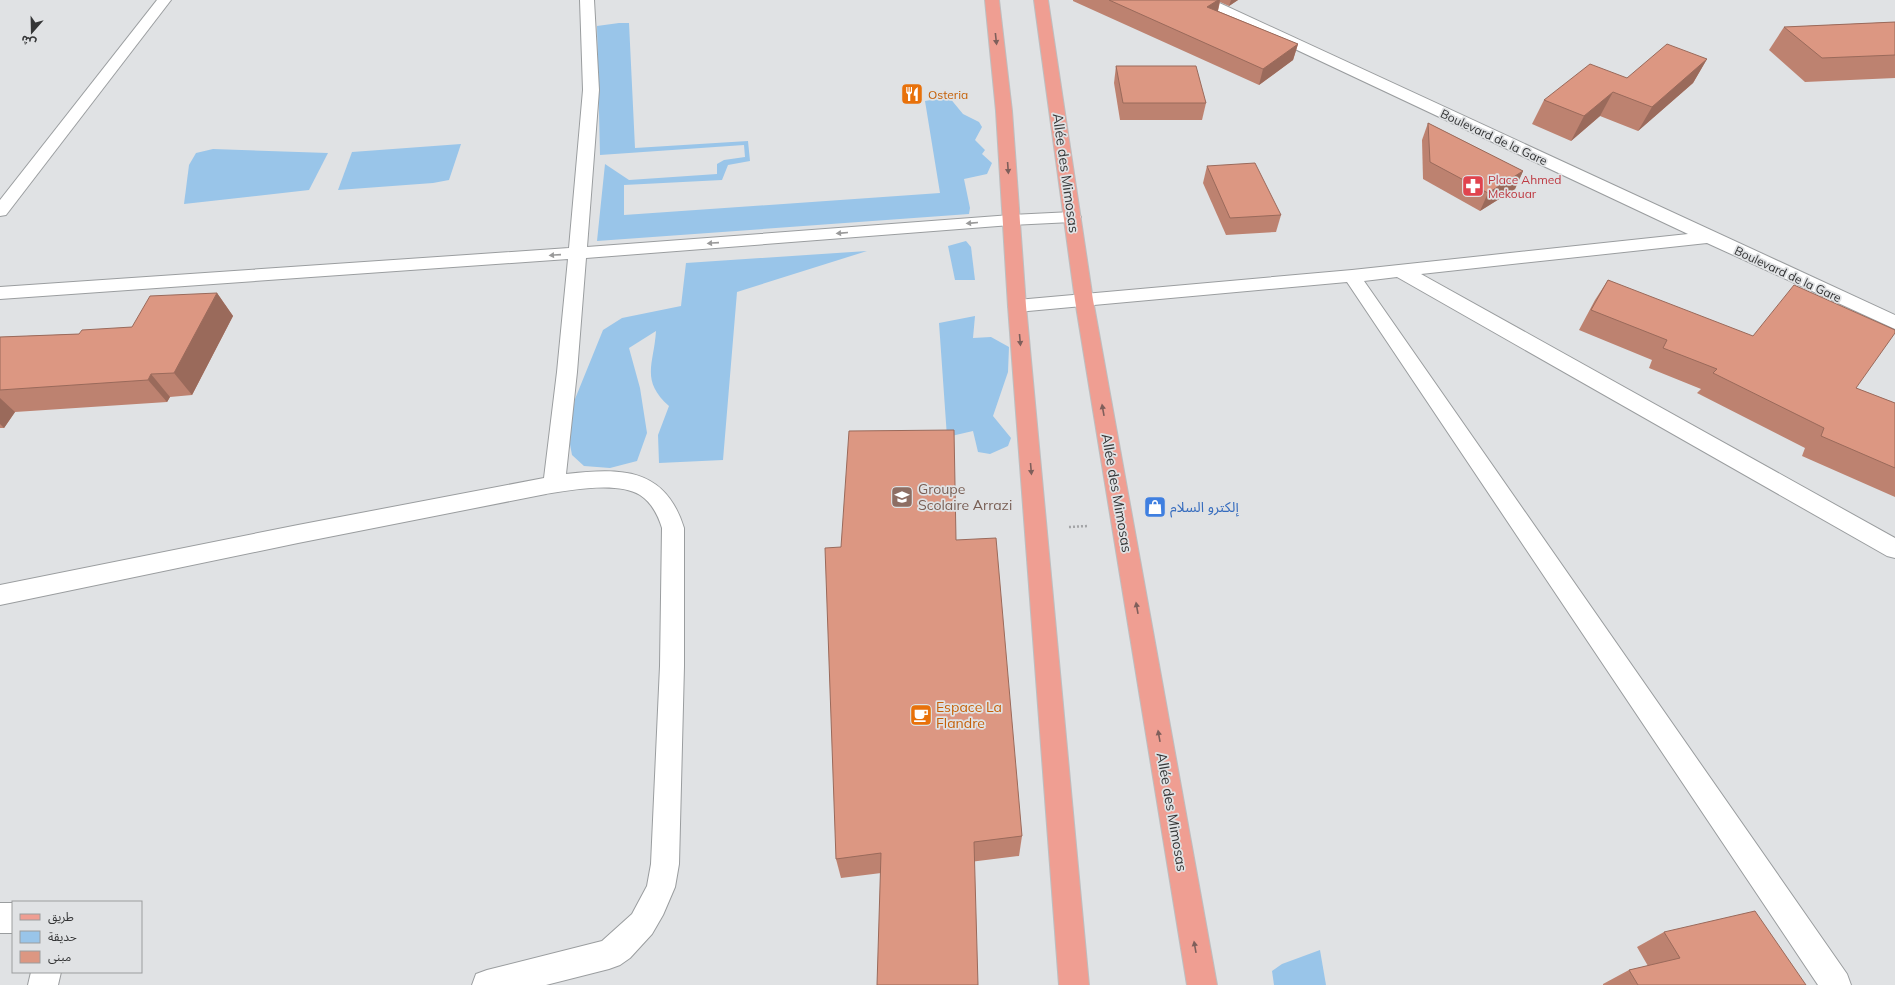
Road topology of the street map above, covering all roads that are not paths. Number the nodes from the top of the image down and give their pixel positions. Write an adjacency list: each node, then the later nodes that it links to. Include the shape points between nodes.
1 (164, 0): 6 (street)
2 (587, 0): 10 (street, via 591,90)
3 (992, 0): 8 (main road, one-way to 8, via 1004,111)
4 (1041, 0): 7 (main road, Allée des Mimosas)
5 (1202, 0): 9 (street, Boulevard de la Gare)
6 (0, 211)
7 (1072, 218): 8 (street); 14 (main road, Allée des Mimosas)
8 (1011, 220): 10 (street, one-way to 10); 15 (main road)
9 (1708, 237): 11 (street); 16 (street, Boulevard de la Gare)
10 (577, 253): 13 (street, one-way to 13); 17 (street)
11 (1399, 270): 12 (street); 18 (street)
12 (1352, 276): 14 (street); 27 (street)
13 (0, 293)
14 (1084, 300): 15 (street); 26 (main road, Allée des Mimosas, one-way to 14)
15 (1017, 306): 25 (main road, one-way to 25)
16 (1895, 323)
17 (554, 485): 19 (street, via 459,501); 24 (street, via 612,480 640,485 656,494 668,512 673,528 672,674 665,864 661,887 653,905 642,924 619,947 608,954)
18 (1895, 549)
19 (0, 595)
20 (0, 918): 21 (street)
21 (12, 918)
22 (46, 973): 23 (street)
23 (43, 985)
24 (487, 985)
25 (1074, 985)
26 (1202, 985)
27 (1836, 985)

